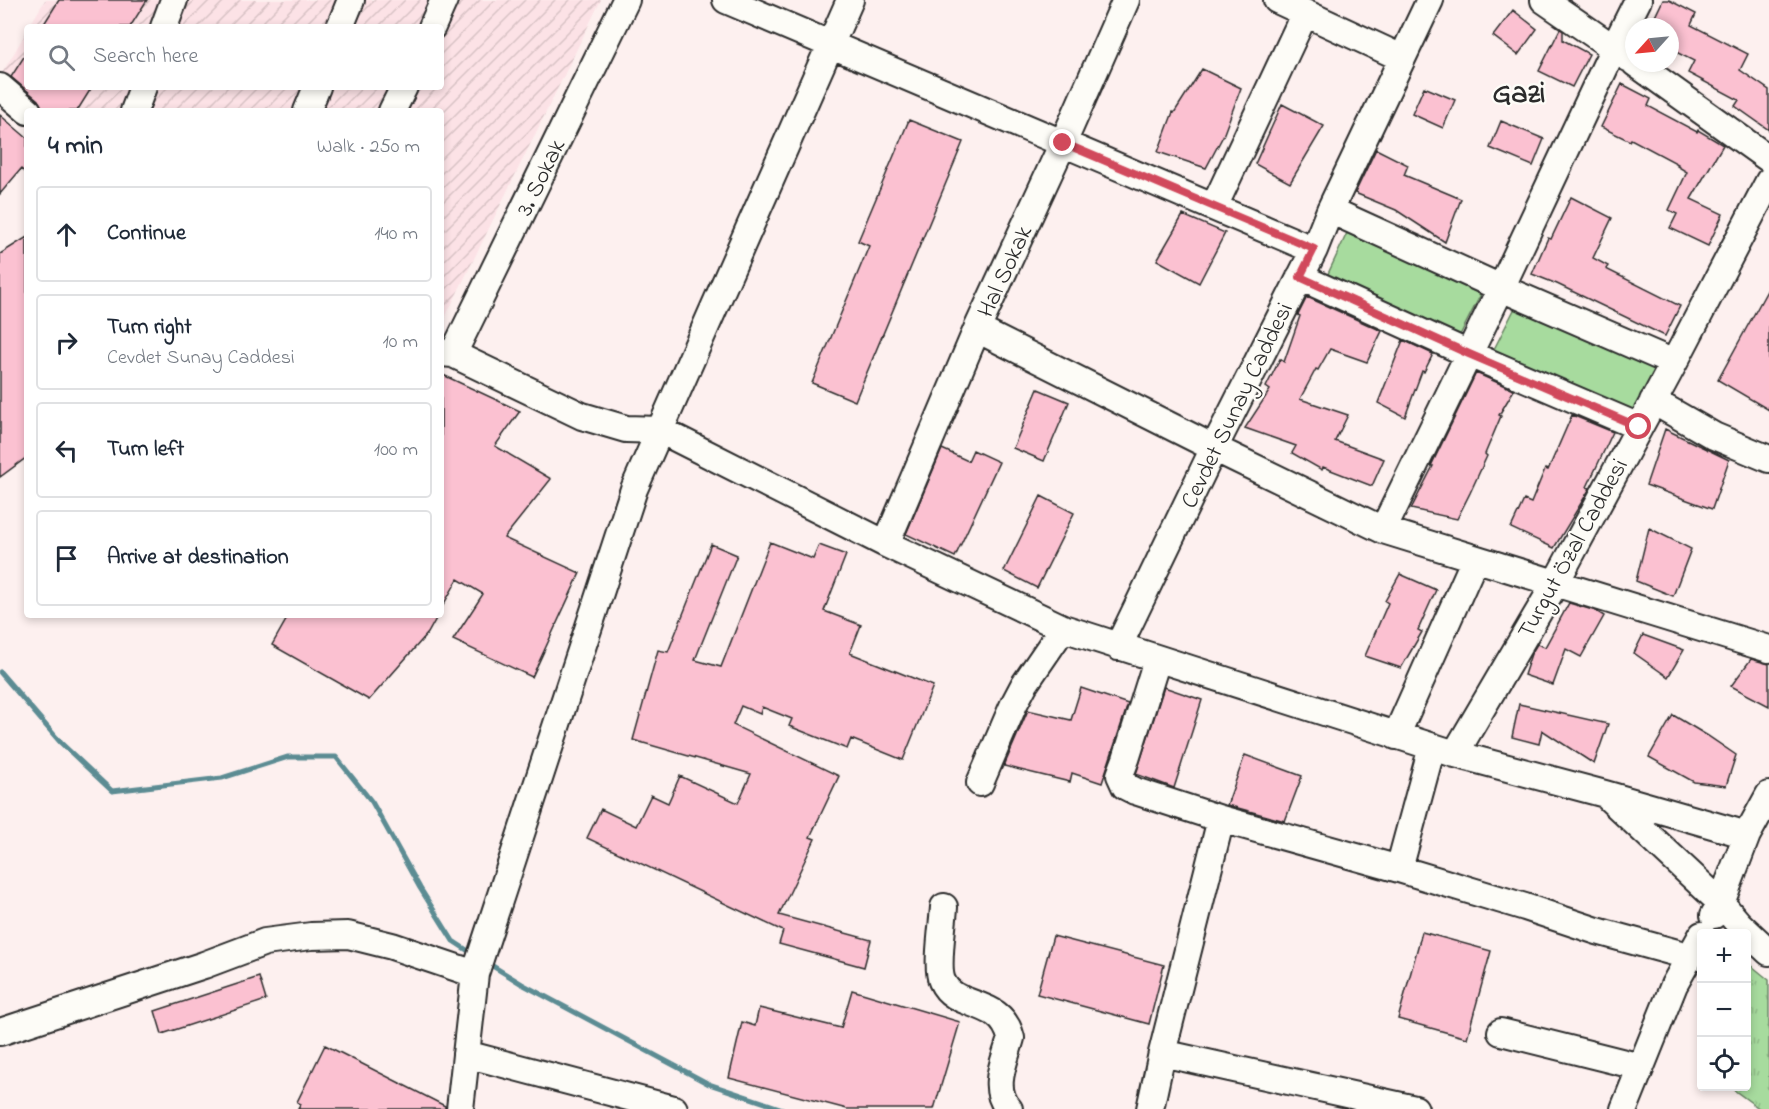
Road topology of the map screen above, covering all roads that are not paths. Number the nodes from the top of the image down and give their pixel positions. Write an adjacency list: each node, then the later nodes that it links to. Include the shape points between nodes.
1 (174, 0): 13 (street)
2 (351, 0): 14 (street)
3 (444, 0): 15 (street)
4 (626, 0): 38 (street, 3. Sokak)
5 (726, 0): 16 (street)
6 (850, 0): 16 (street)
7 (1126, 0): 29 (street, Hal Sokak)
8 (1277, 0): 12 (street)
9 (1430, 0): 19 (street, Cevdet Sunay Caddesi)
10 (1544, 0): 17 (street)
11 (1638, 0): 17 (street)
12 (1305, 13): 19 (street); 32 (street)
13 (165, 24)
14 (341, 24)
15 (433, 24)
16 (831, 44): 29 (street); 43 (street)
17 (1614, 48): 18 (street); 36 (street)
18 (1625, 56)
19 (1402, 58): 33 (street, Cevdet Sunay Caddesi)
20 (1647, 72): 30 (street)
21 (0, 87): 25 (street)
22 (142, 90): 26 (street)
23 (315, 90): 27 (street)
24 (402, 90): 28 (street)
25 (24, 108)
26 (135, 108)
27 (308, 108)
28 (394, 108)
29 (1063, 143): 32 (street); 37 (street, Hal Sokak)
30 (1769, 159)
31 (1769, 180): 40 (street, Turgut Özal Caddesi)
32 (1214, 207): 34 (street)
33 (1330, 210): 34 (street, Cevdet Sunay Caddesi); 36 (street)
34 (1314, 249): 35 (street, Cevdet Sunay Caddesi)
35 (1300, 277): 39 (street); 44 (street, Cevdet Sunay Caddesi)
36 (1501, 288): 39 (street); 40 (street)
37 (977, 329): 44 (street); 47 (street, Hal Sokak)
38 (447, 354): 43 (street, via 582,416 626,429)
39 (1469, 354): 42 (street); 46 (street)
40 (1674, 363): 41 (street, Turgut Özal Caddesi)
41 (1653, 401): 42 (street, Turgut Özal Caddesi); 45 (street, via 1714,436)
42 (1639, 427): 49 (street, Turgut Özal Caddesi)
43 (660, 430): 47 (street); 67 (street, via 634,489)
44 (1214, 448): 46 (street); 51 (street, Cevdet Sunay Caddesi)
45 (1769, 459)
46 (1383, 530): 48 (street)
47 (886, 544): 50 (street)
48 (1476, 559): 49 (street); 54 (street)
49 (1555, 584): 52 (street); 55 (street, Turgut Özal Caddesi)
50 (1063, 628): 51 (street); 56 (street, via 1024,685)
51 (1118, 647): 53 (street)
52 (1769, 649)
53 (1158, 660): 54 (street); 59 (street, via 1120,775 1125,786 1135,791)
54 (1396, 736): 55 (street)
55 (1443, 751): 57 (street); 61 (street, Turgut Özal Caddesi)
56 (980, 783)
57 (1605, 794): 60 (street); 62 (street)
58 (1769, 795): 60 (street)
59 (1221, 819): 61 (street); 70 (street)
60 (1747, 835): 62 (street)
61 (1398, 869): 65 (street, via 1597,931)
62 (1721, 903): 64 (street); 66 (street)
63 (944, 907): 75 (street, via 942,982 953,995 996,1013 1010,1031 999,1081 1001,1099)
64 (1705, 929)
65 (1697, 942): 72 (street, via 1674,985)
66 (1769, 952)
67 (475, 974): 68 (street, via 348,935 311,936 265,942); 71 (street)
68 (0, 1032)
69 (1502, 1032): 72 (street)
70 (1162, 1053): 76 (street); 77 (street)
71 (466, 1054): 73 (street); 74 (street)
72 (1641, 1067): 78 (street)
73 (460, 1109)
74 (674, 1109)
75 (1009, 1109)
76 (1150, 1109)
77 (1415, 1109)
78 (1624, 1109)

